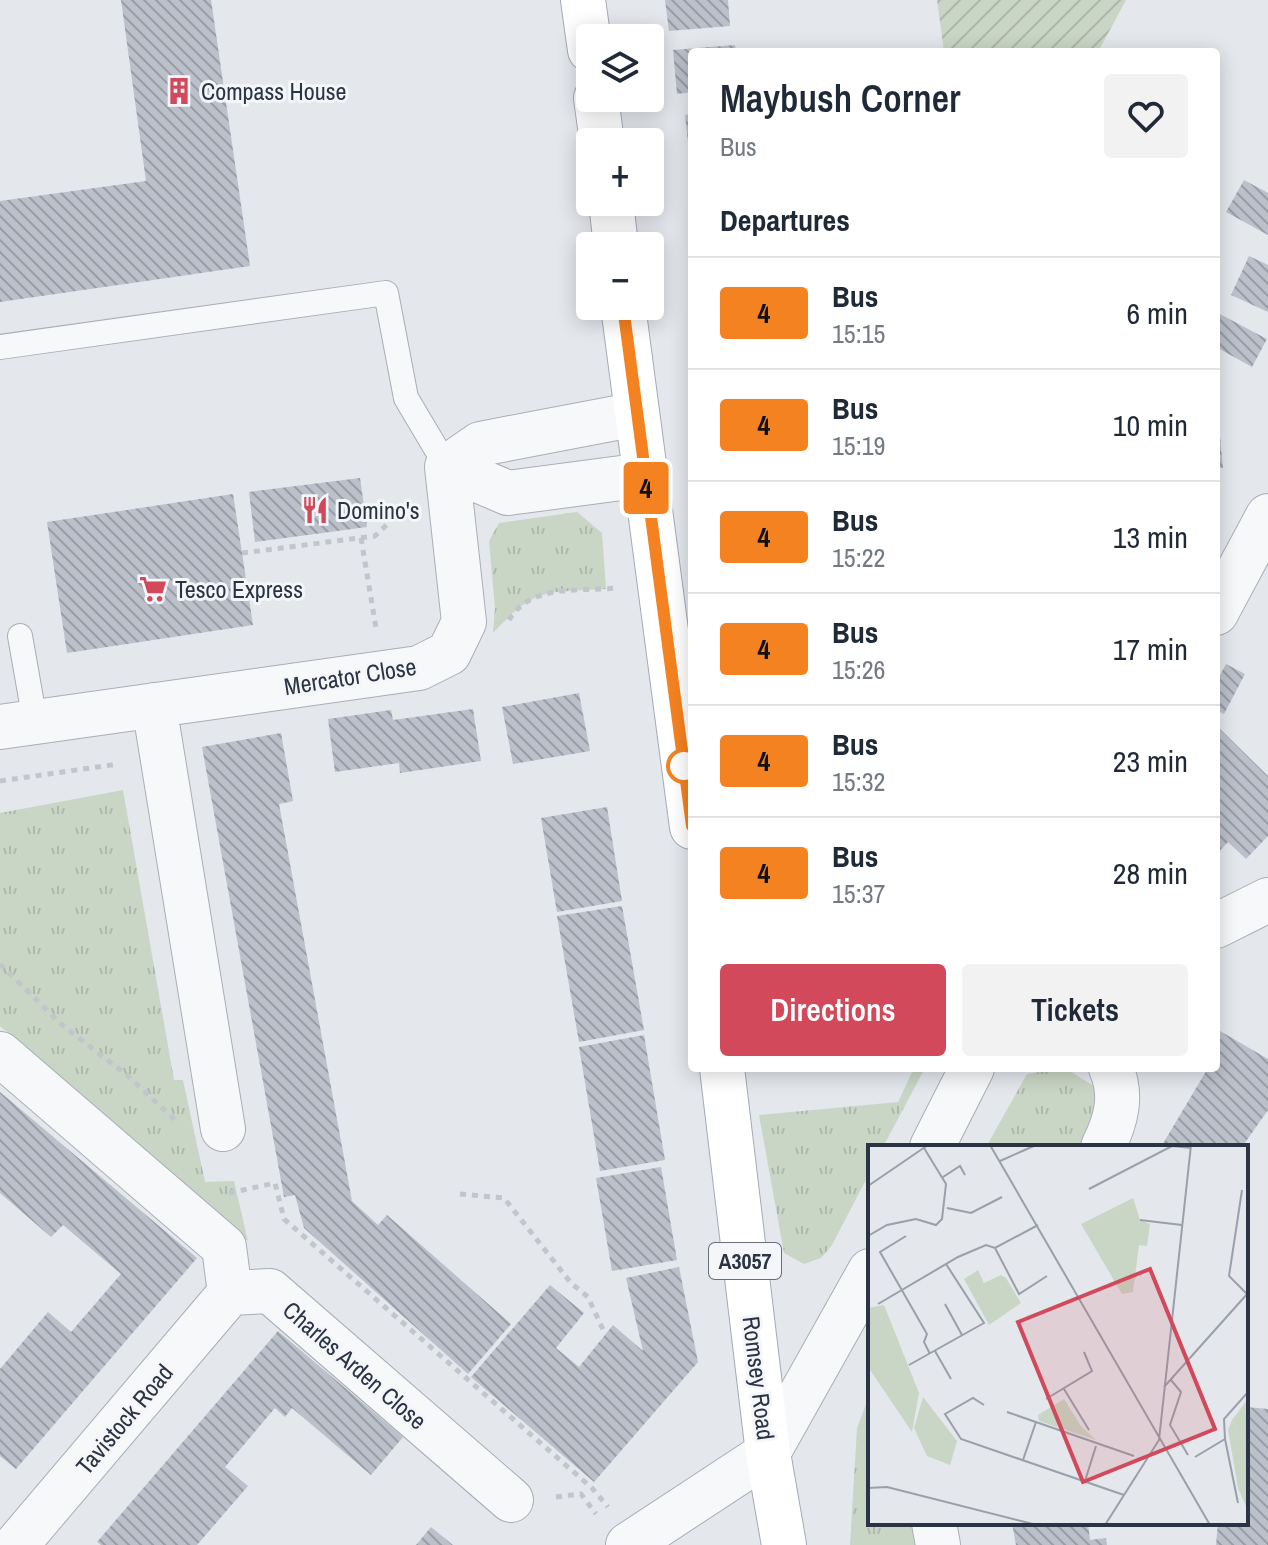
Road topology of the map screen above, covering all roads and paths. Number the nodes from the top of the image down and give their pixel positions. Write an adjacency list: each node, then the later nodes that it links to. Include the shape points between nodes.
1 (583, 0): 2 (main road)
2 (586, 24)
3 (625, 320): 5 (main road)
4 (0, 347): 6 (lane, via 386,293 406,398)
5 (637, 414): 6 (street, via 480,444); 7 (main road)
6 (447, 467): 7 (street, via 508,493); 9 (path, via 375,536); 14 (street, Mercator Close, via 464,622 449,653 419,668)
7 (644, 475): 18 (main road)
8 (1268, 516): 11 (street)
9 (361, 538): 10 (path); 12 (path)
10 (242, 553)
11 (1220, 606)
12 (376, 630)
13 (20, 636): 15 (lane)
14 (154, 705): 15 (street, Mercator Close); 16 (street)
15 (18, 724)
16 (162, 757): 17 (path); 27 (street)
17 (0, 781)
18 (688, 795)
19 (1268, 900): 20 (street)
20 (1220, 924)
21 (0, 964): 26 (path)
22 (0, 1054): 33 (street, via 224,1247)
23 (722, 1072): 35 (main road, Romsey Road / A3057)
24 (970, 1072): 28 (street)
25 (1112, 1072): 29 (street, via 1119,1101)
26 (180, 1126)
27 (223, 1129)
28 (933, 1145)
29 (1104, 1145)
30 (220, 1191): 39 (path, via 275,1183 284,1219 592,1488)
31 (460, 1194): 34 (path, via 504,1198 588,1297)
32 (868, 1275): 35 (street)
33 (230, 1293): 36 (street, Charles Arden Close, via 270,1291); 40 (street, Tavistock Road)
34 (605, 1334)
35 (768, 1453): 39 (street); 41 (main road, Romsey Road / A3057)
36 (511, 1500): 39 (path, via 581,1494)
37 (934, 1525): 42 (street)
38 (0, 1529): 40 (street)
39 (622, 1537)
40 (18, 1544)
41 (784, 1545)
42 (938, 1545)

